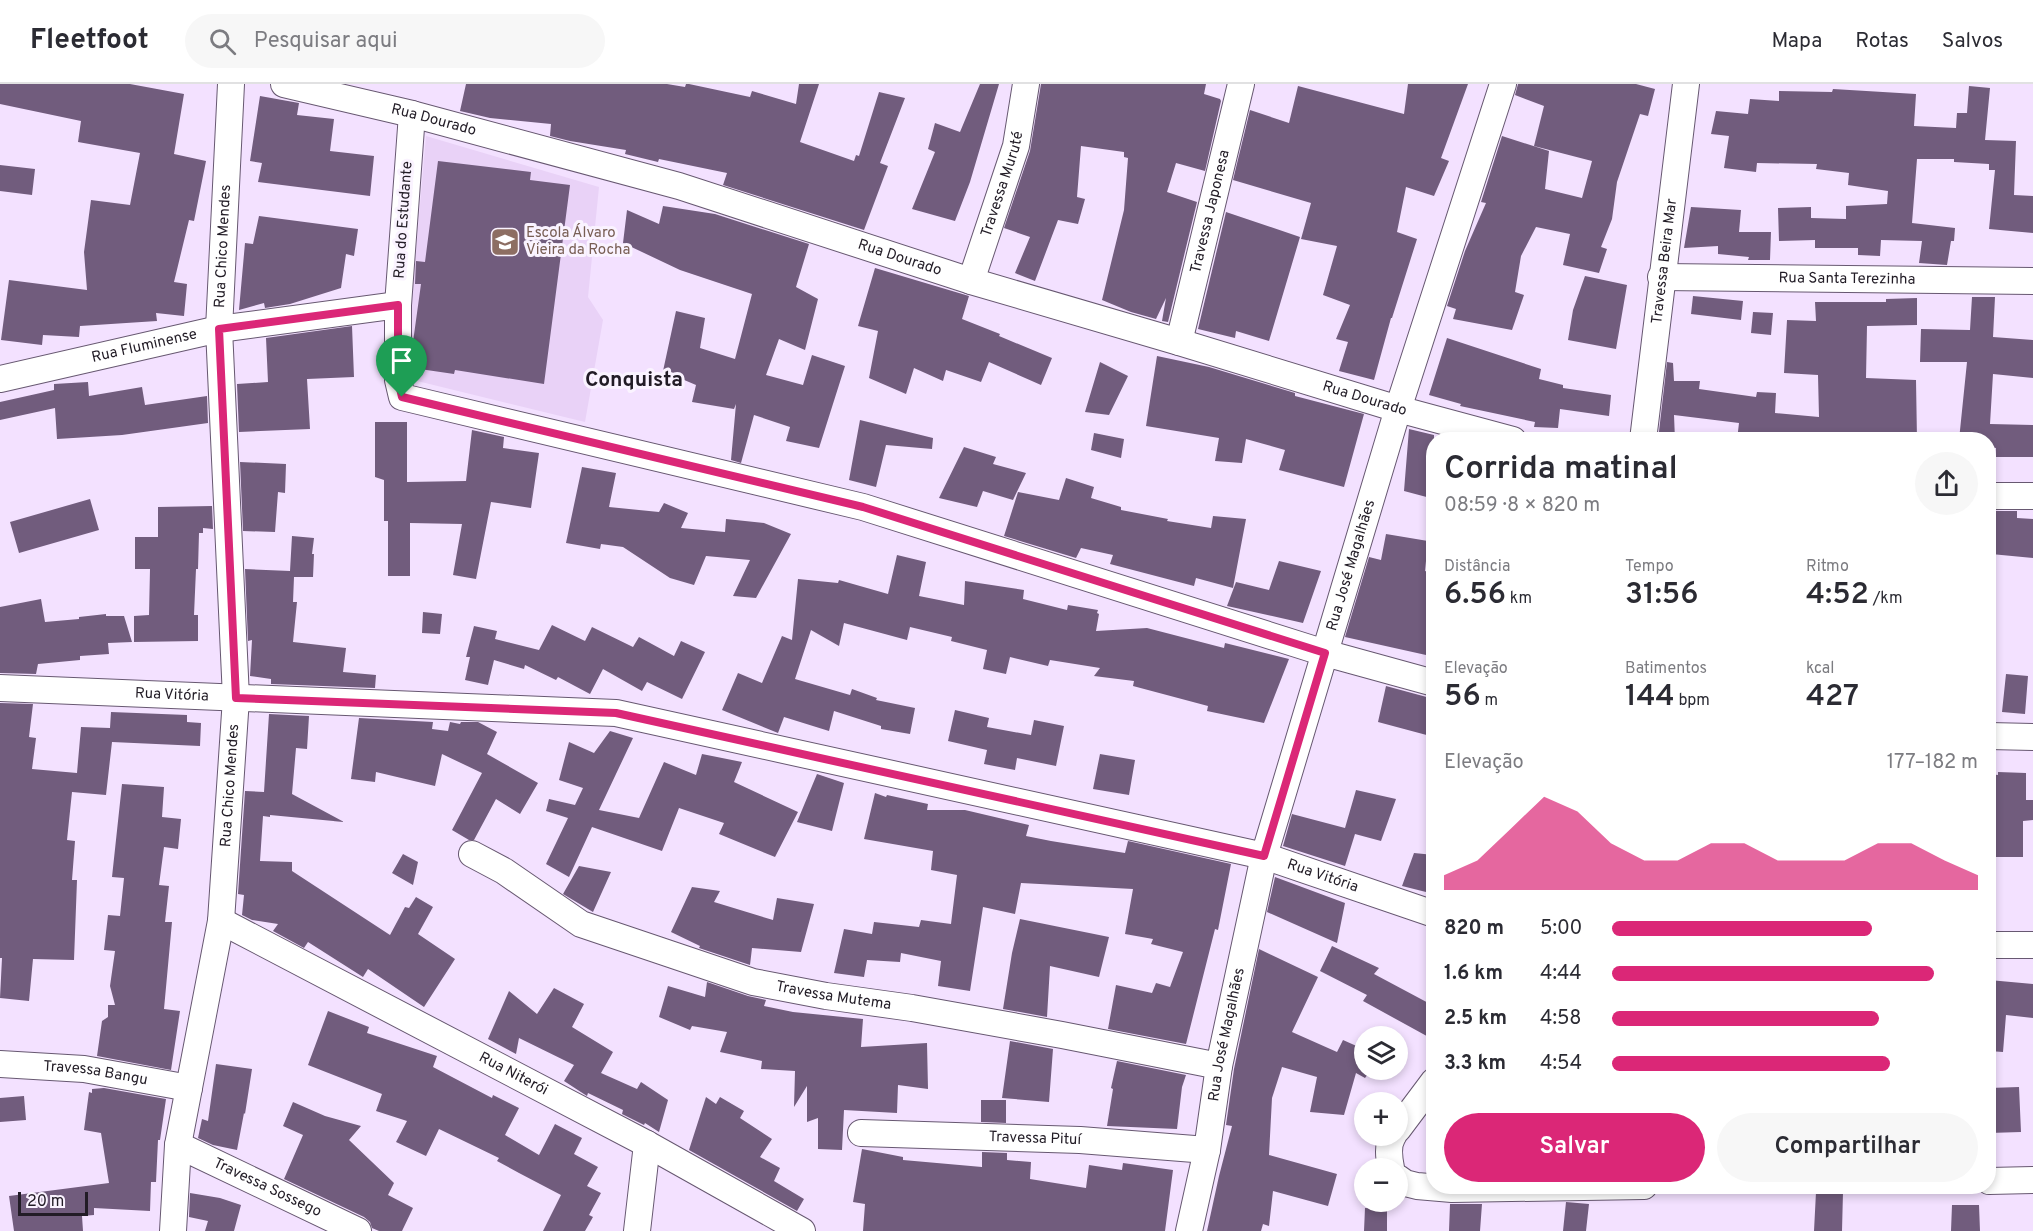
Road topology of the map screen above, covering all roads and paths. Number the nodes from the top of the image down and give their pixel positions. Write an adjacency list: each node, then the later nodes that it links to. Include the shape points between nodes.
1 (231, 84): 12 (street, Rua Chico Mendes)
2 (284, 84): 7 (street, Rua Dourado)
3 (1026, 84): 9 (street, Travessa Muruté, via 1016,146)
4 (1241, 84): 13 (street, Travessa Japonesa)
5 (1503, 84): 15 (street, Rua José Magalhães)
6 (1686, 84): 8 (street, Travessa Beira Mar)
7 (412, 114): 9 (street, Rua Dourado, via 679,186); 11 (street, Rua do Estudante)
8 (1661, 278): 10 (street, Rua Santa Terezinha); 17 (street, Travessa Beira Mar)
9 (972, 281): 13 (street, Rua Dourado)
10 (2033, 281)
11 (398, 305): 12 (street, Rua Fluminense); 20 (street, Rua do Estudante, via 398,380 402,397 863,507)
12 (219, 329): 14 (street, Rua Fluminense); 23 (street, Rua Chico Mendes)
13 (1179, 342): 15 (street, Rua Dourado)
14 (0, 379)
15 (1398, 409): 16 (street, Rua Dourado); 20 (street, Rua José Magalhães)
16 (1483, 432)
17 (1644, 432)
18 (1996, 496): 19 (street)
19 (2033, 496)
20 (1325, 653): 21 (street); 27 (street, Rua José Magalhães)
21 (1426, 681)
22 (0, 688): 23 (street, Rua Vitória)
23 (236, 698): 27 (street, Rua Vitória, via 616,713); 29 (street, Rua Chico Mendes)
24 (1996, 736): 25 (street)
25 (2033, 737)
26 (472, 854): 33 (street, Travessa Mutema, via 581,924 753,982)
27 (1264, 856): 28 (street, Rua Vitória); 33 (street, Rua José Magalhães)
28 (1426, 911)
29 (221, 921): 34 (street, Rua Chico Mendes); 38 (street, Rua Niterói)
30 (1996, 945): 31 (street)
31 (2033, 945)
32 (0, 1064): 34 (street, Travessa Bangu, via 84,1069)
33 (1219, 1066): 40 (street, Rua José Magalhães)
34 (189, 1088): 39 (street, Rua Chico Mendes)
35 (1426, 1092): 36 (street)
36 (1408, 1116)
37 (861, 1133): 40 (street, Travessa Pituí, via 1080,1140)
38 (647, 1144): 47 (street); 48 (street, Rua Niterói)
39 (178, 1145): 45 (street, Rua Chico Mendes); 46 (street, Travessa Sossego)
40 (1207, 1150): 49 (street, Rua José Magalhães)
41 (2033, 1180): 42 (street)
42 (1996, 1181)
43 (1408, 1184): 44 (street)
44 (1426, 1187)
45 (173, 1231)
46 (358, 1231)
47 (637, 1231)
48 (802, 1231)
49 (1189, 1231)

